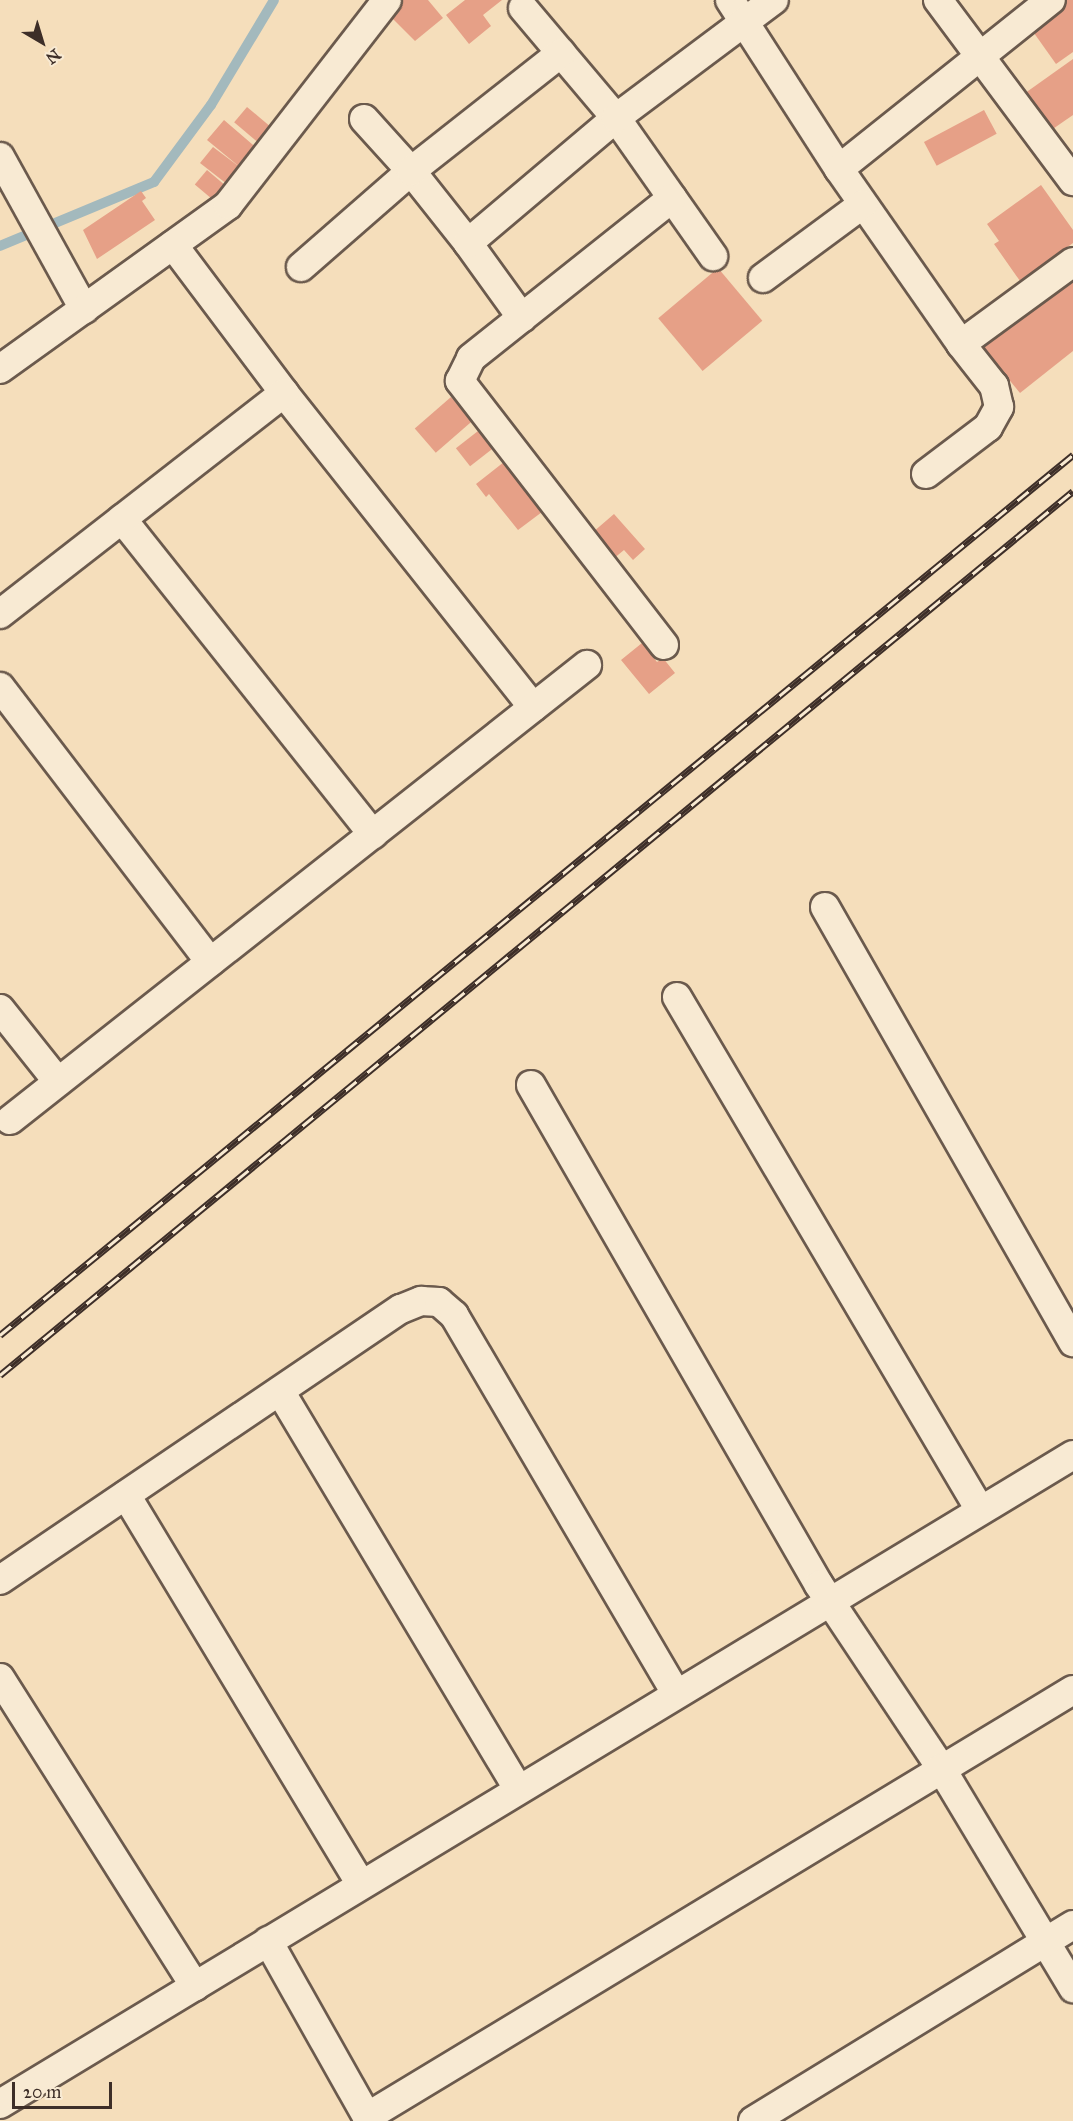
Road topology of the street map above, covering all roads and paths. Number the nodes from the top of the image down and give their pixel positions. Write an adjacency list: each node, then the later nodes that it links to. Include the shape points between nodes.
1 (387, 0): 18 (street, via 228,205)
2 (774, 0): 6 (street)
3 (938, 0): 8 (street)
4 (1051, 0): 8 (street)
5 (523, 8): 7 (street)
6 (737, 10): 9 (street); 12 (street)
7 (561, 53): 9 (street); 13 (street)
8 (979, 55): 12 (street); 14 (street)
9 (616, 118): 15 (street); 17 (street)
10 (364, 119): 13 (street)
11 (0, 157): 23 (street)
12 (839, 169): 16 (street)
13 (411, 171): 17 (street); 21 (street)
14 (1073, 181)
15 (672, 198): 19 (street); 24 (street)
16 (863, 204): 22 (street); 25 (street)
17 (468, 243): 24 (street)
18 (173, 245): 23 (street); 27 (street)
19 (713, 256)
20 (1073, 262): 25 (street)
21 (301, 267)
22 (763, 278)
23 (84, 309): 26 (street)
24 (522, 318): 31 (street, via 471,358 460,381)
25 (961, 344): 28 (street, via 994,386 999,407 988,427)
26 (0, 369)
27 (284, 393): 29 (street); 34 (street)
28 (926, 474)
29 (122, 519): 30 (street); 35 (street)
30 (0, 614)
31 (664, 645)
32 (587, 665): 34 (street)
33 (0, 687): 37 (street)
34 (533, 707): 35 (street)
35 (373, 834): 37 (street)
36 (825, 907): 43 (street)
37 (210, 962): 40 (street)
38 (677, 998): 47 (street)
39 (0, 1009): 40 (street)
40 (58, 1082): 42 (street)
41 (531, 1085): 49 (street)
42 (10, 1120)
43 (1073, 1342)
44 (280, 1391): 46 (street); 52 (street, via 401,1309 421,1301 439,1302 454,1315); 54 (street)
45 (1073, 1455): 47 (street)
46 (126, 1495): 48 (street); 55 (street)
47 (980, 1510): 49 (street)
48 (0, 1580)
49 (828, 1601): 52 (street); 53 (street)
50 (0, 1678): 59 (street)
51 (1073, 1690): 53 (street)
52 (675, 1693): 54 (street)
53 (941, 1768): 58 (street); 62 (street)
54 (519, 1789): 55 (street)
55 (361, 1885): 57 (street)
56 (1073, 1925): 58 (street)
57 (268, 1941): 59 (street); 62 (street)
58 (1047, 1941): 60 (street); 63 (street)
59 (195, 1986): 61 (street)
60 (1073, 1988)
61 (0, 2104)
62 (369, 2119)
63 (753, 2121)

